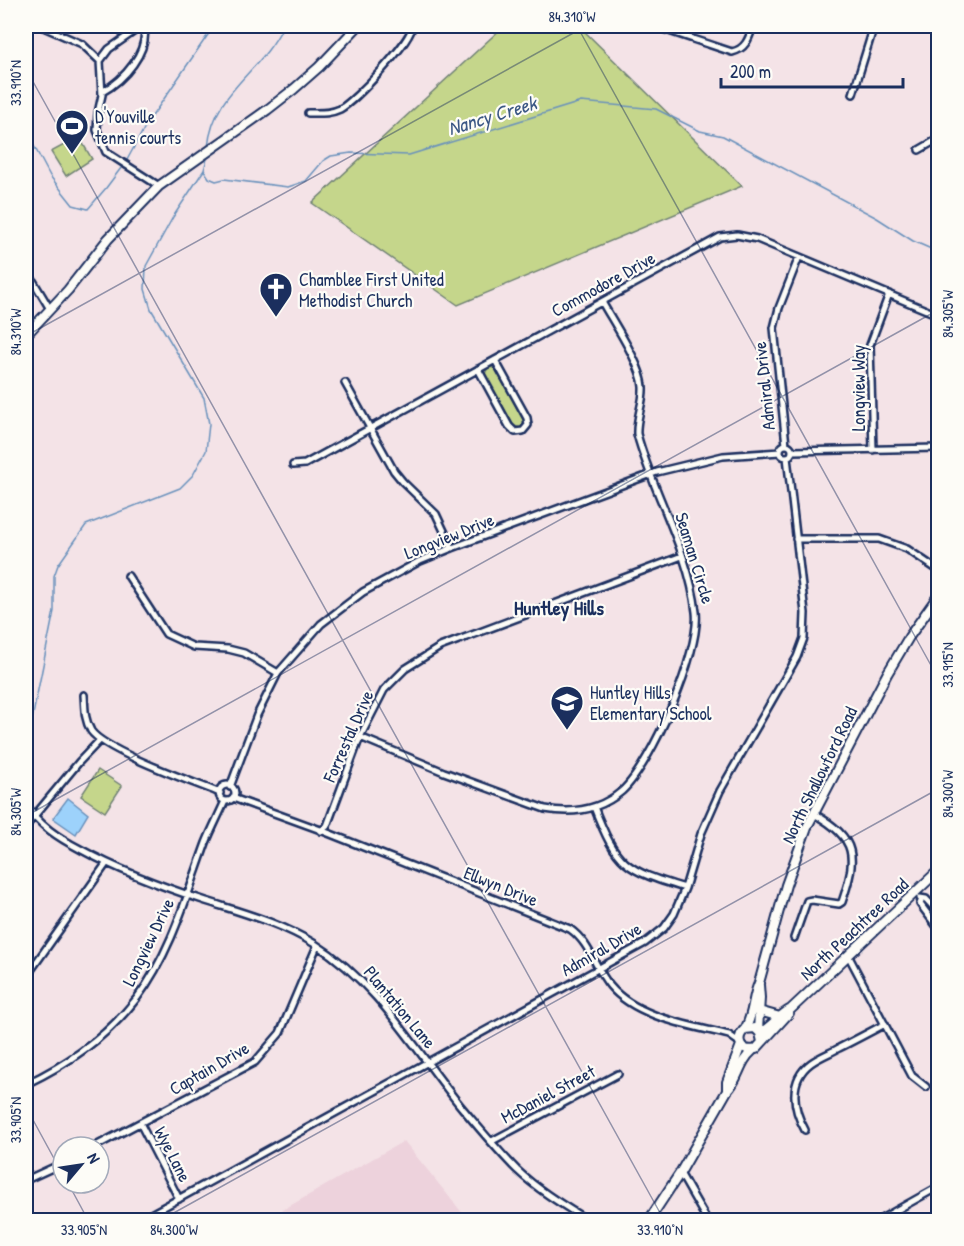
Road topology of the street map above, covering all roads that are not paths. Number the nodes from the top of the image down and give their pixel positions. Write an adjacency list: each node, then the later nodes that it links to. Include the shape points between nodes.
1 (41, 26): 8 (street, via 82,44)
2 (143, 26): 8 (street, via 109,49); 9 (street, via 144,48 116,85)
3 (358, 26): 14 (street, via 310,76)
4 (412, 26): 11 (street, via 411,35 347,104 331,112)
5 (654, 26): 6 (street, via 732,52 748,41)
6 (753, 26)
7 (874, 26): 10 (street)
8 (100, 61): 9 (street)
9 (102, 92): 14 (street, via 97,130 106,152)
10 (853, 94)
11 (308, 113)
12 (939, 139): 13 (street)
13 (919, 150)
14 (159, 186): 19 (street, via 108,239)
15 (799, 257): 17 (street, Commodore Drive); 18 (street, Commodore Drive, via 745,235 720,237); 26 (street, Admiral Drive, via 774,328)
16 (26, 269): 19 (street)
17 (889, 294): 20 (street, Commodore Drive); 28 (street, Longview Way, via 870,345)
18 (602, 302): 22 (street, Commodore Drive); 33 (street, Seaman Circle, via 643,382 637,427)
19 (50, 309): 21 (street)
20 (939, 315)
21 (26, 335)
22 (495, 360): 23 (street, Commodore Drive); 23 (street, via 527,418 528,425 523,431 515,432 509,426)
23 (478, 369): 25 (street, Commodore Drive)
24 (345, 383): 25 (street)
25 (370, 429): 32 (street, Commodore Drive, via 305,464); 35 (street, via 398,477 436,514)
26 (786, 445): 29 (street); 30 (street)
27 (939, 448): 28 (street)
28 (873, 450): 29 (street)
29 (793, 451): 31 (street)
30 (780, 452): 31 (street); 33 (street, Longview Drive, via 723,456)
31 (787, 457): 34 (street, Admiral Drive)
32 (293, 465)
33 (651, 474): 35 (street, Longview Drive); 36 (street, Seaman Circle)
34 (796, 539): 37 (street, via 879,538 901,546); 56 (street, Admiral Drive, via 805,613 801,648 715,801)
35 (452, 548): 40 (street, Longview Drive, via 340,608)
36 (682, 556): 42 (street, Forrestal Drive, via 440,647 394,679); 49 (street, Seaman Circle, via 697,615 686,672 636,773 621,792)
37 (939, 570)
38 (128, 576): 40 (street, via 166,634 194,646 244,653)
39 (939, 596): 50 (street, North Shallowford Road, via 887,674)
40 (278, 673): 44 (street, Longview Drive, via 257,715)
41 (84, 695): 43 (street, via 85,719)
42 (360, 737): 49 (street, Seaman Circle, via 545,809 573,812); 53 (street, Forrestal Drive, via 327,826)
43 (100, 740): 45 (street, via 122,753); 51 (street)
44 (230, 787): 45 (street, via 224,787); 46 (street)
45 (220, 793): 47 (street)
46 (233, 798): 47 (street); 53 (street, Ellwyn Drive)
47 (225, 801): 58 (street, Longview Drive)
48 (26, 804): 51 (street, Plantation Lane)
49 (594, 807): 56 (street, via 608,841 626,864 651,878)
50 (814, 814): 62 (street, via 844,837 850,850 851,874 842,902 807,902); 67 (street, North Shallowford Road, via 791,869)
51 (33, 816): 52 (street); 54 (street, Plantation Lane, via 57,836)
52 (26, 826)
53 (321, 831): 65 (street, Ellwyn Drive, via 570,929 579,936)
54 (106, 864): 58 (street, Plantation Lane); 66 (street)
55 (939, 871): 57 (street, North Peachtree Road)
56 (685, 888): 65 (street, Admiral Drive, via 664,928)
57 (915, 892): 59 (street); 64 (street, North Peachtree Road)
58 (187, 895): 63 (street, Plantation Lane, via 276,924); 80 (street, Longview Drive, via 167,945 137,998 85,1049)
59 (922, 899): 60 (street); 61 (street, via 920,904)
60 (939, 912)
61 (939, 928)
62 (794, 938)
63 (318, 946): 78 (street, Plantation Lane, via 379,1001); 83 (street, Captain Drive, via 280,1033 255,1062)
64 (848, 955): 68 (street, North Peachtree Road); 71 (street)
65 (599, 968): 74 (street, Ellwyn Drive, via 623,1000 640,1010); 78 (street, Admiral Drive)
66 (26, 977)
67 (759, 983): 69 (street, North Shallowford Road); 72 (street, North Shallowford Road, via 751,1018)
68 (791, 1009): 70 (street, North Peachtree Road); 75 (street, North Peachtree Road)
69 (759, 1011): 70 (street); 73 (street, North Shallowford Road)
70 (780, 1017): 73 (street, North Peachtree Road, via 769,1028)
71 (885, 1024): 81 (street, via 912,1076); 84 (street, via 805,1068 794,1102)
72 (743, 1030): 73 (street); 74 (street); 76 (street, North Peachtree Road)
73 (759, 1031): 75 (street)
74 (729, 1035): 76 (street, Ellwyn Drive)
75 (762, 1042): 77 (street, North Peachtree Road)
76 (740, 1044): 77 (street); 82 (street, North Peachtree Road)
77 (753, 1050): 82 (street, North Peachtree Road, via 744,1058)
78 (428, 1063): 86 (street, Plantation Lane); 91 (street, Admiral Drive)
79 (618, 1074): 86 (street, McDaniel Street)
80 (26, 1084)
81 (927, 1087)
82 (727, 1090): 88 (street, North Peachtree Road)
83 (140, 1123): 85 (street, Captain Drive); 91 (street, Wye Lane)
84 (805, 1130)
85 (111, 1138)
86 (492, 1141): 93 (street, Plantation Lane, via 537,1187)
87 (51, 1168): 89 (street)
88 (680, 1173): 94 (street, North Peachtree Road); 95 (street)
89 (26, 1180)
90 (939, 1187): 96 (street)
91 (179, 1199): 92 (street, Admiral Drive)
92 (140, 1221)
93 (587, 1221)
94 (649, 1221)
95 (707, 1221)
96 (879, 1221)

